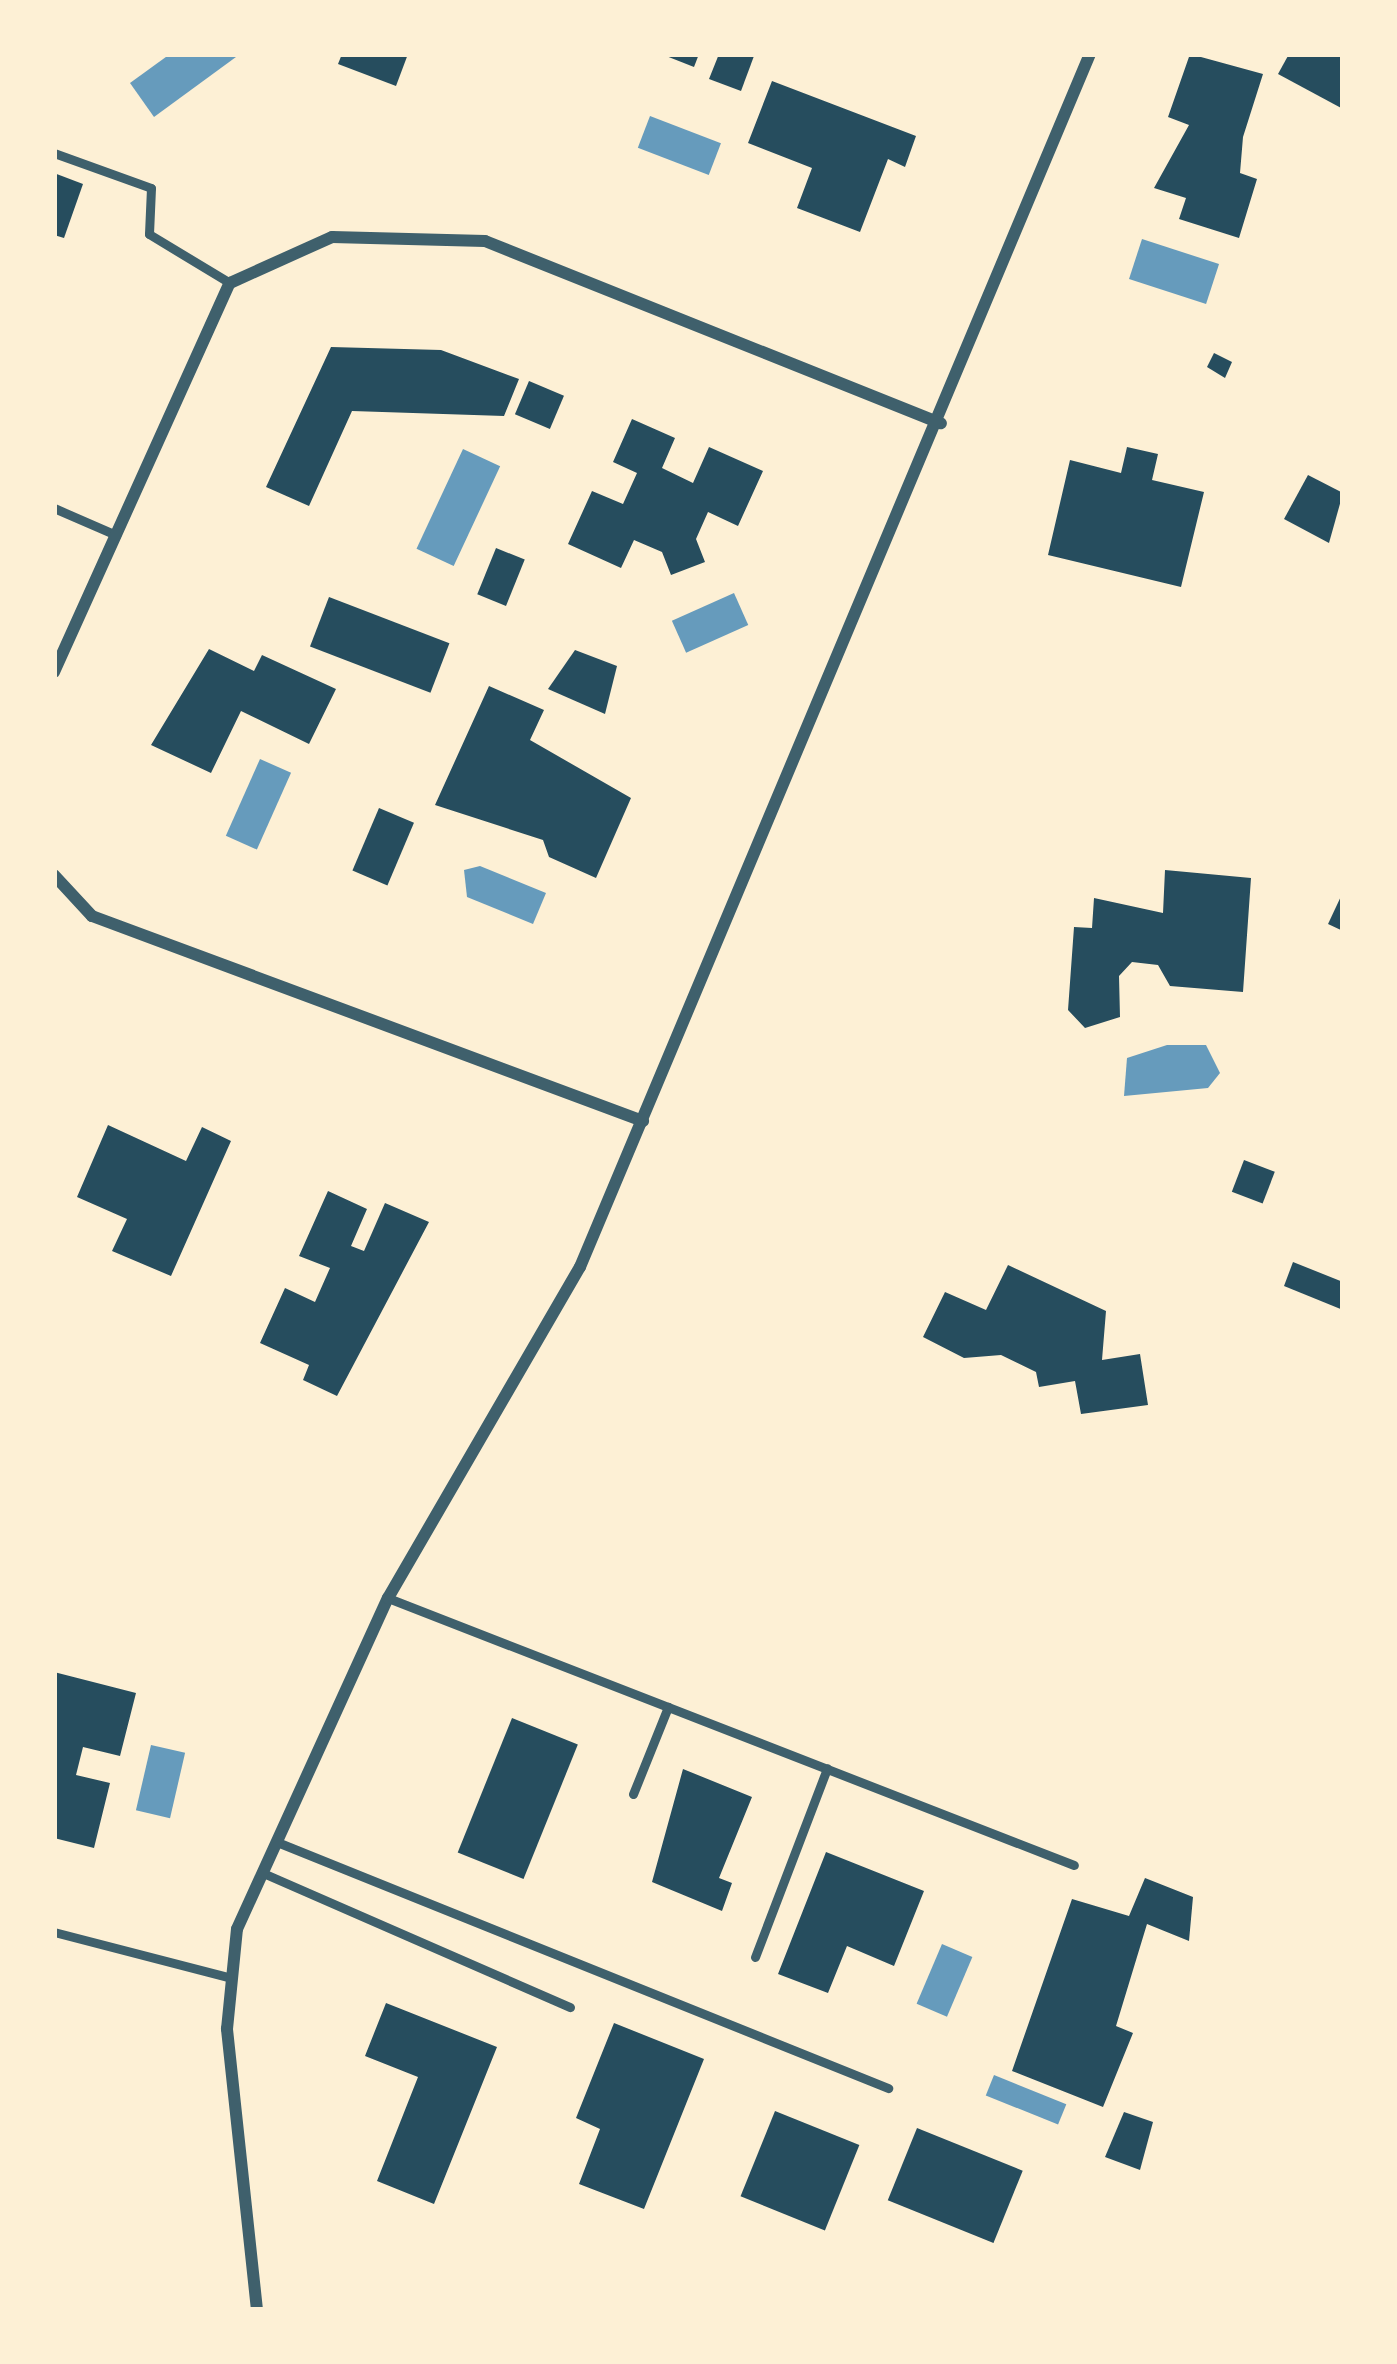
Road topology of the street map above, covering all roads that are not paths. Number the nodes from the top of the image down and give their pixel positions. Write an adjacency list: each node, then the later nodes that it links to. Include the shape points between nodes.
1 (1090, 54): 4 (street)
2 (54, 153): 3 (lane, via 151,188 149,234)
3 (230, 283): 4 (street, via 332,238 485,241); 6 (street)
4 (941, 423): 9 (street)
5 (54, 508): 6 (lane)
6 (116, 535): 7 (street)
7 (54, 672)
8 (54, 875): 9 (street, via 92,916)
9 (643, 1120): 10 (street, via 580,1268)
10 (388, 1598): 11 (lane); 14 (street)
11 (668, 1707): 12 (lane); 13 (lane)
12 (827, 1768): 15 (lane); 18 (lane)
13 (633, 1794)
14 (277, 1842): 16 (street); 21 (lane)
15 (1075, 1865)
16 (263, 1873): 19 (street, via 237,1929); 20 (lane)
17 (54, 1932): 19 (lane)
18 (755, 1957)
19 (232, 1978): 22 (street, via 227,2029)
20 (570, 2006)
21 (888, 2087)
22 (257, 2310)

